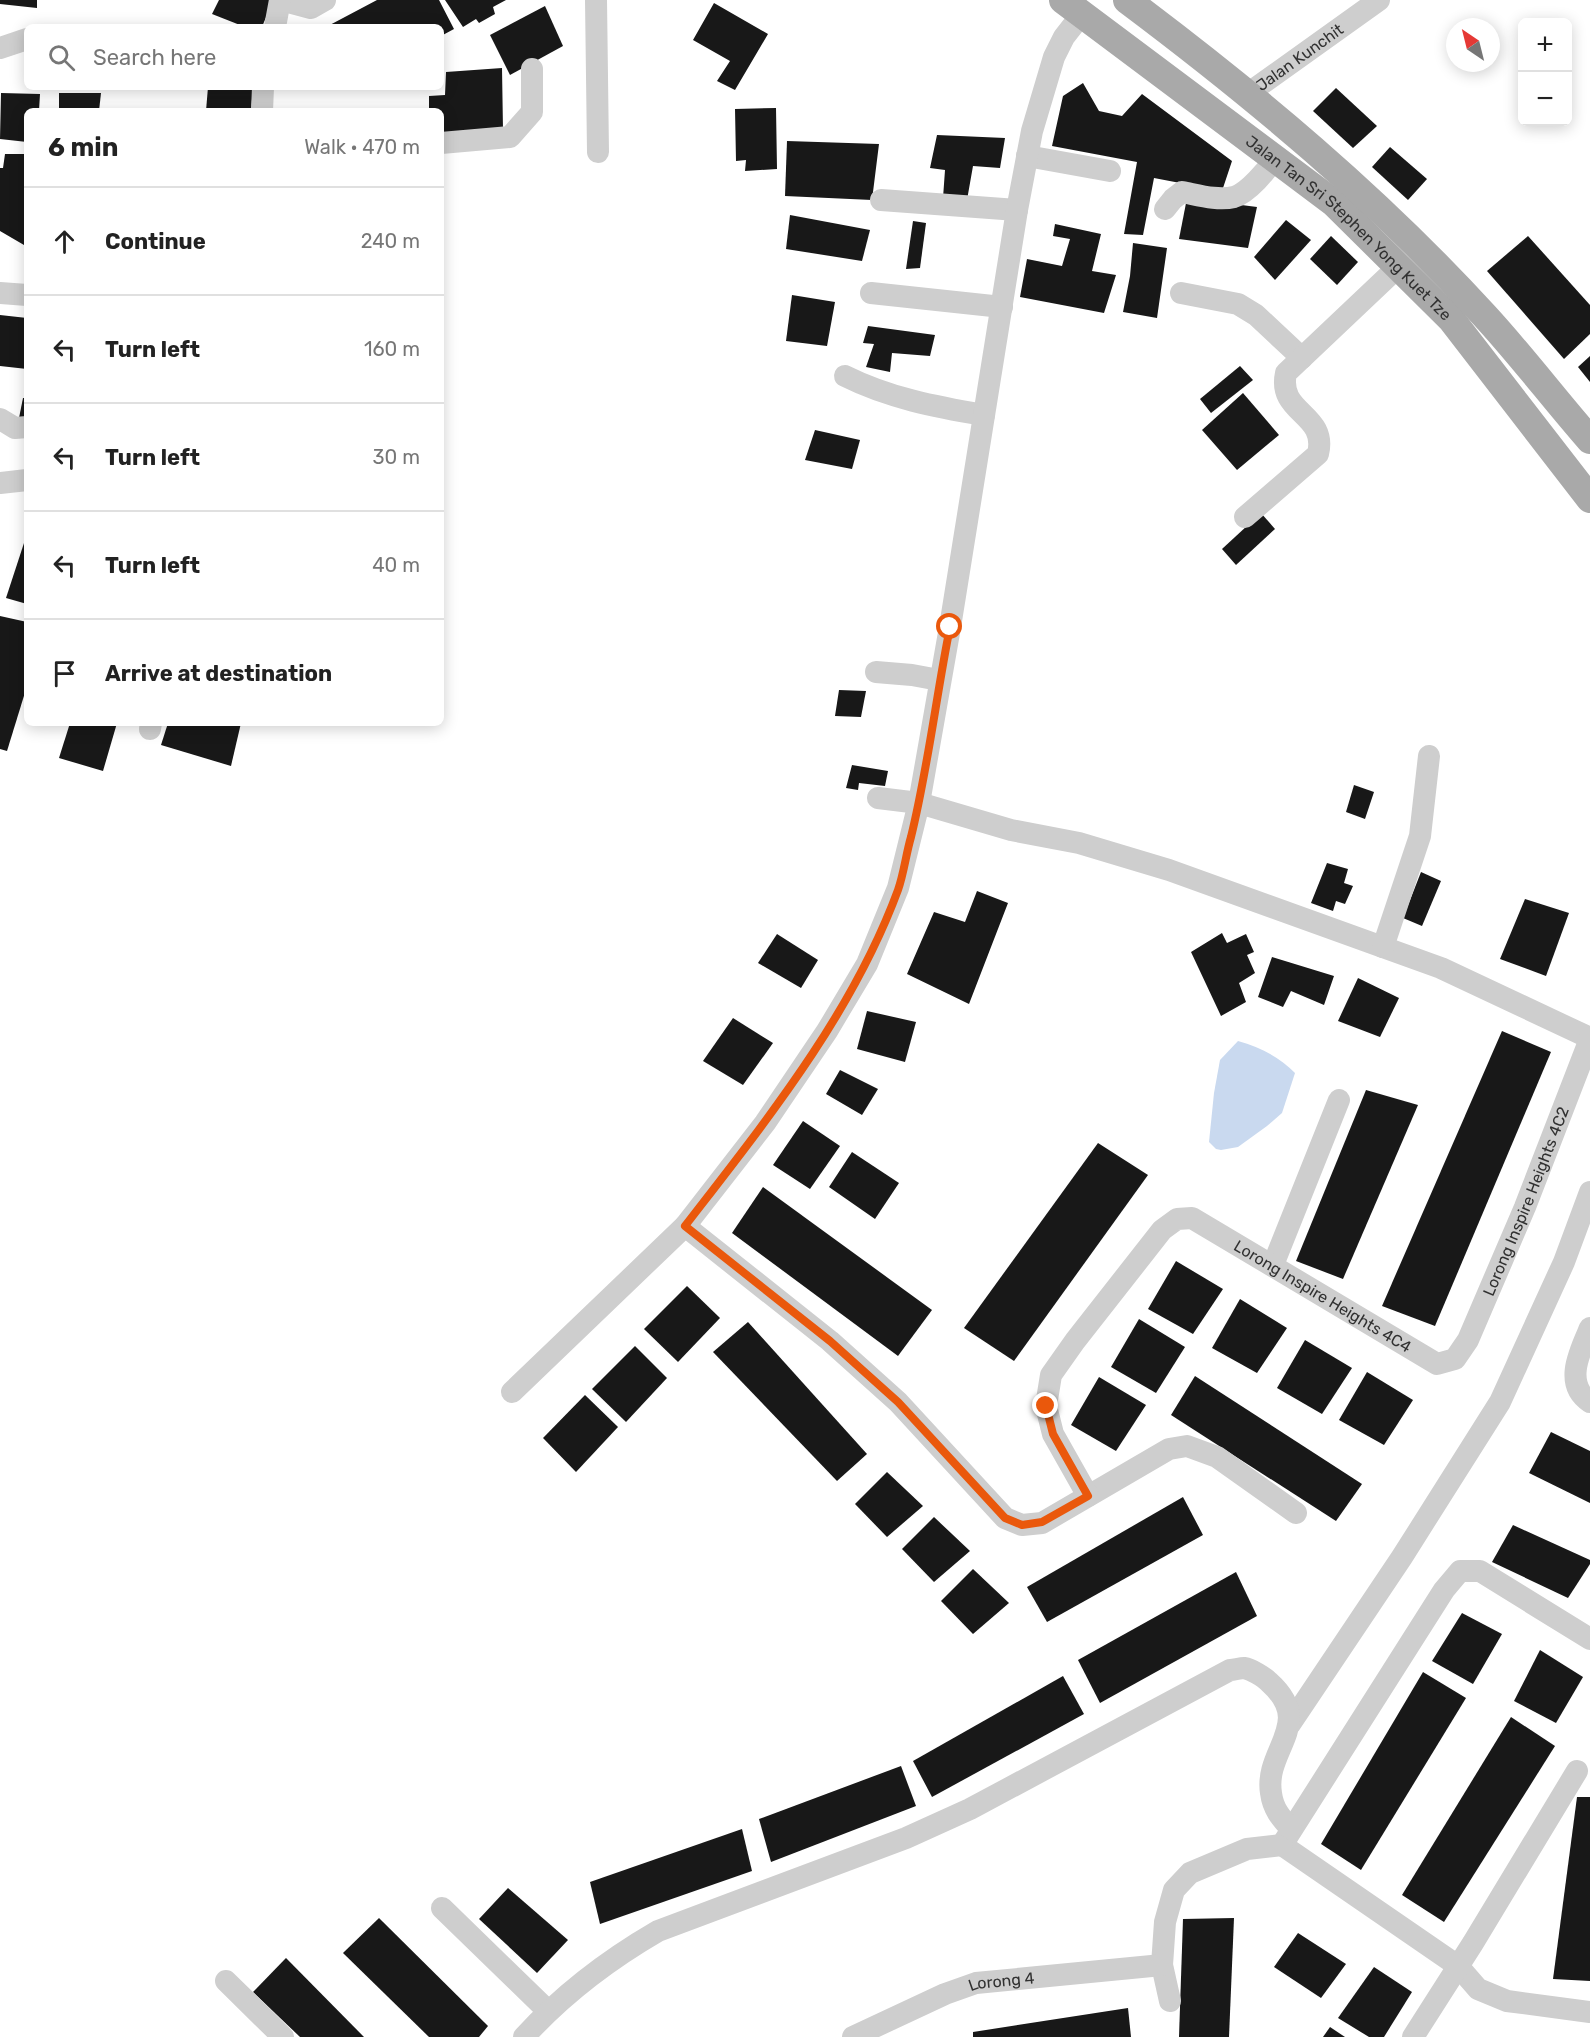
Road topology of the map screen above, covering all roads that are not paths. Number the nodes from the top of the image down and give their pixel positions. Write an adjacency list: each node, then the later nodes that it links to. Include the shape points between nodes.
1 (281, 0): 2 (street, via 311,8); 7 (street)
2 (325, 0)
3 (596, 0): 16 (street)
4 (1127, 0): 12 (main road, Jalan Tan Sri Stephen Yong Kuet Tze)
5 (1379, 0): 12 (street, Jalan Kunchit)
6 (1073, 7): 14 (main road, Jalan Tan Sri Stephen Yong Kuet Tze); 17 (street, via 1054,57)
7 (276, 24)
8 (24, 40): 9 (street)
9 (0, 48)
10 (532, 69): 15 (street, via 532,112 510,137)
11 (263, 90): 13 (street)
12 (1249, 93): 14 (main road, via 1243,121); 34 (main road, Jalan Tan Sri Stephen Yong Kuet Tze, via 1344,176 1448,278)
13 (262, 108)
14 (1252, 141): 18 (main road, Jalan Tan Sri Stephen Yong Kuet Tze)
15 (444, 143)
16 (598, 152)
17 (1027, 156): 19 (street); 22 (street)
18 (1275, 158): 21 (street, via 1263,175 1236,197 1182,192); 23 (main road, Jalan Tan Sri Stephen Yong Kuet Tze, via 1334,203)
19 (1110, 171)
20 (880, 200): 22 (street)
21 (1165, 209)
22 (1017, 210): 28 (street)
23 (1399, 266): 29 (street); 37 (main road, Jalan Tan Sri Stephen Yong Kuet Tze, via 1451,319)
24 (0, 293): 27 (street)
25 (871, 293): 28 (street)
26 (1181, 293): 29 (street, via 1238,304 1256,315)
27 (24, 295)
28 (1002, 307): 31 (street)
29 (1302, 357): 38 (street, via 1286,372 1284,384 1287,396 1318,430 1318,454)
30 (845, 376): 31 (street, via 913,402)
31 (984, 415): 40 (street)
32 (0, 419): 33 (street, via 15,428)
33 (24, 427)
34 (1590, 440)
35 (24, 480): 36 (street)
36 (0, 483)
37 (1590, 499)
38 (1245, 517)
39 (876, 672): 40 (street)
40 (939, 680): 43 (street)
41 (1429, 756): 44 (street, via 1420,836)
42 (878, 798): 43 (street)
43 (919, 803): 44 (street, via 1011,830 1124,856); 48 (street, via 898,888 867,964 765,1123)
44 (1383, 947): 45 (street, via 1441,968)
45 (1590, 1039): 51 (street, Lorong Inspire Heights 4C2, via 1525,1207 1468,1340)
46 (1339, 1100): 49 (street)
47 (1590, 1192): 57 (street, via 1564,1262 1500,1402)
48 (685, 1226): 52 (street); 54 (street, via 830,1341 898,1402 1005,1518 1022,1525 1042,1522)
49 (1273, 1265): 51 (street, Lorong Inspire Heights 4C4, via 1437,1364); 54 (street, Lorong Inspire Heights 4C4, via 1192,1218 1177,1219 1162,1230 1051,1375 1046,1406 1053,1434)
50 (1590, 1328): 53 (street, via 1574,1374)
51 (1455, 1359)
52 (512, 1392)
53 (1586, 1399)
54 (1088, 1496): 55 (street, via 1169,1449 1187,1446 1217,1458)
55 (1296, 1513)
56 (1590, 1638): 59 (street, via 1480,1571 1460,1571)
57 (1290, 1724): 59 (street, via 1274,1766 1270,1791); 65 (street, via 1283,1696 1266,1679 1245,1668 1230,1670 970,1809 906,1838 658,1931 591,1974)
58 (1577, 1771): 62 (street)
59 (1286, 1837): 61 (street, via 1190,1873 1174,1890 1165,1922); 62 (street)
60 (442, 1908): 65 (street)
61 (1162, 1965): 64 (street); 69 (street, Lorong 4, via 976,1983)
62 (1458, 1966): 66 (street, via 1478,1989 1507,2001); 70 (street)
63 (226, 1981): 67 (street)
64 (1170, 2001)
65 (548, 2011): 68 (street)
66 (1590, 2012)
67 (284, 2037)
68 (524, 2037)
69 (853, 2037)
70 (1413, 2037)

